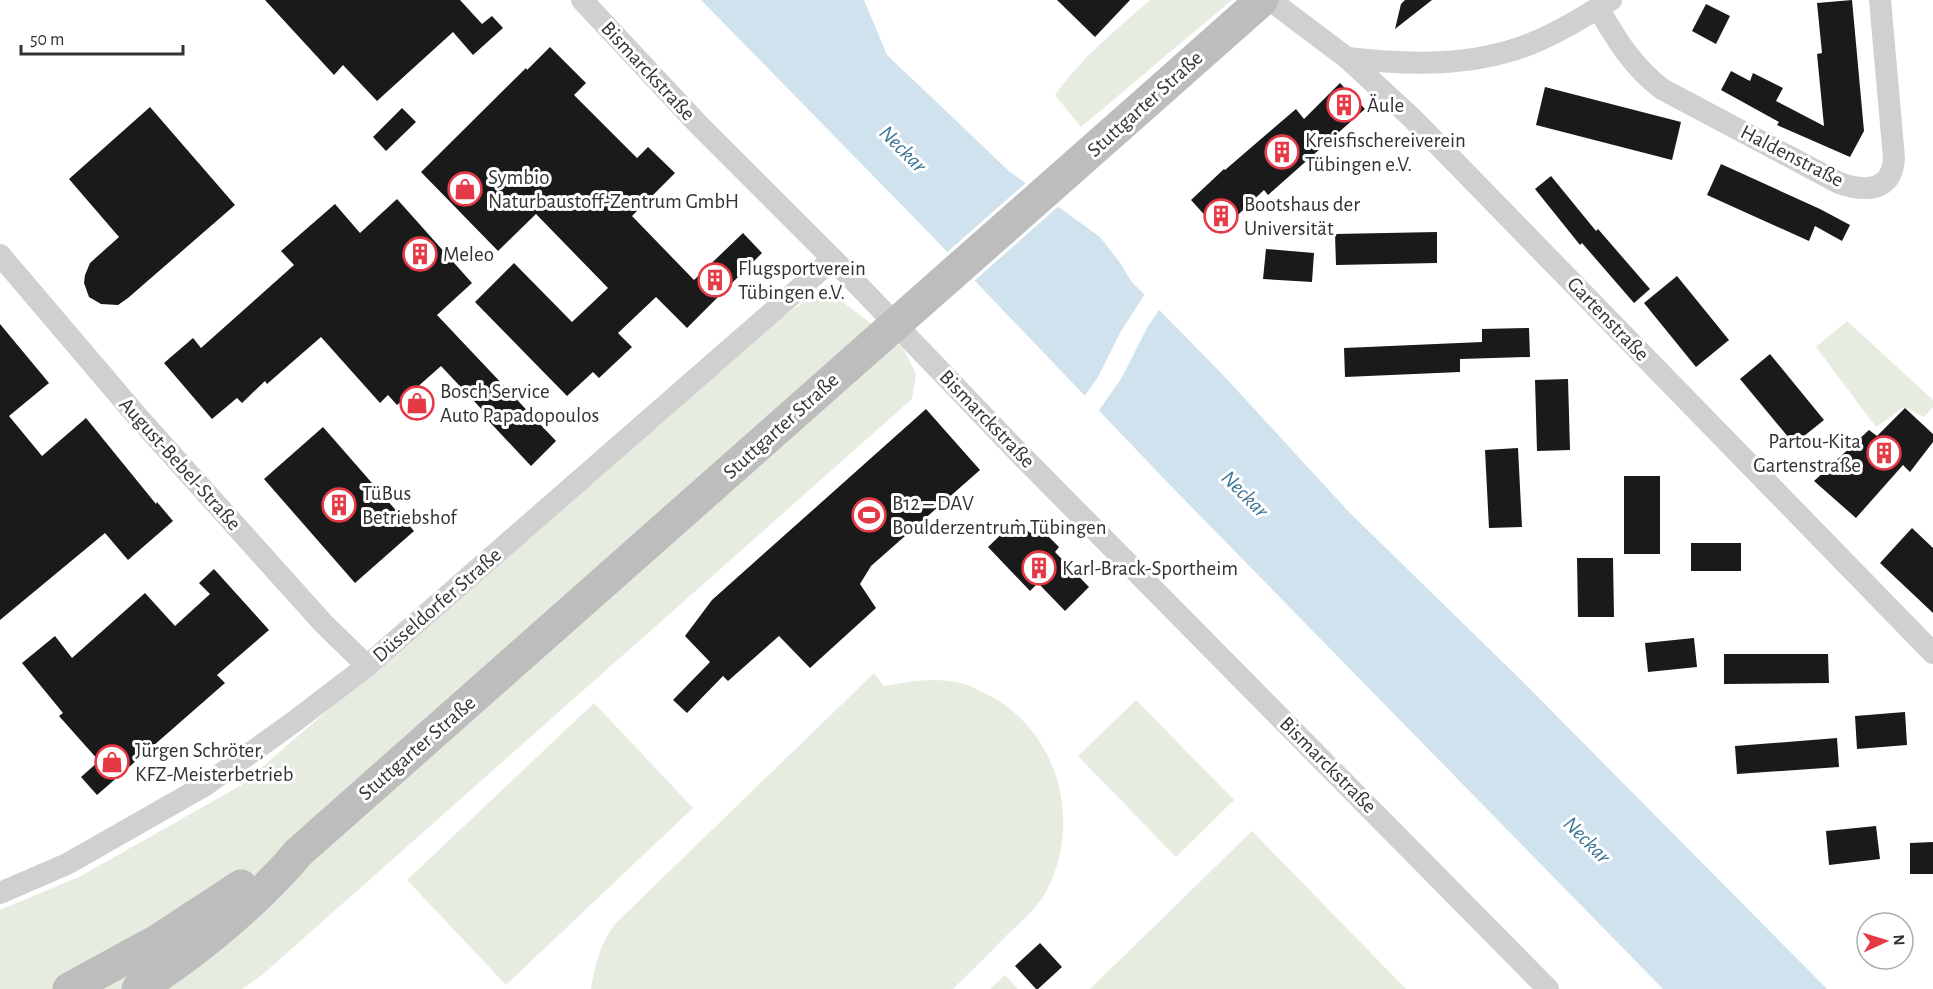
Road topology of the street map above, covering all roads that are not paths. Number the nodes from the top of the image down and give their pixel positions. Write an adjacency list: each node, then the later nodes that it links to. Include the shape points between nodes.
1 (582, 0): 8 (street, Bismarckstraße, via 697,123)
2 (1262, 0): 11 (main road, Stuttgarter Straße, bridge)
3 (1270, 0): 6 (street, Gartenstraße)
4 (1880, 0): 5 (street, Haldenstraße, via 1893,171 1877,186 1863,189 1839,183 1662,89 1627,54)
5 (1605, 4): 6 (street, via 1514,50 1443,63 1404,64)
6 (1347, 58): 9 (street, Gartenstraße, via 1412,118)
7 (0, 255): 10 (street, August-Bebel-Straße, via 137,416 323,623)
8 (833, 259): 10 (street, Düsseldorfer Straße); 15 (street, Bismarckstraße)
9 (1933, 653)
10 (367, 666): 12 (street, Düsseldorfer Straße, via 204,786 67,864)
11 (299, 852): 13 (main road, Stuttgarter Straße, via 264,870 157,941); 14 (main road, Stuttgarter Straße, via 273,883 224,925)
12 (0, 892)
13 (69, 989)
14 (138, 989)
15 (1548, 989)

